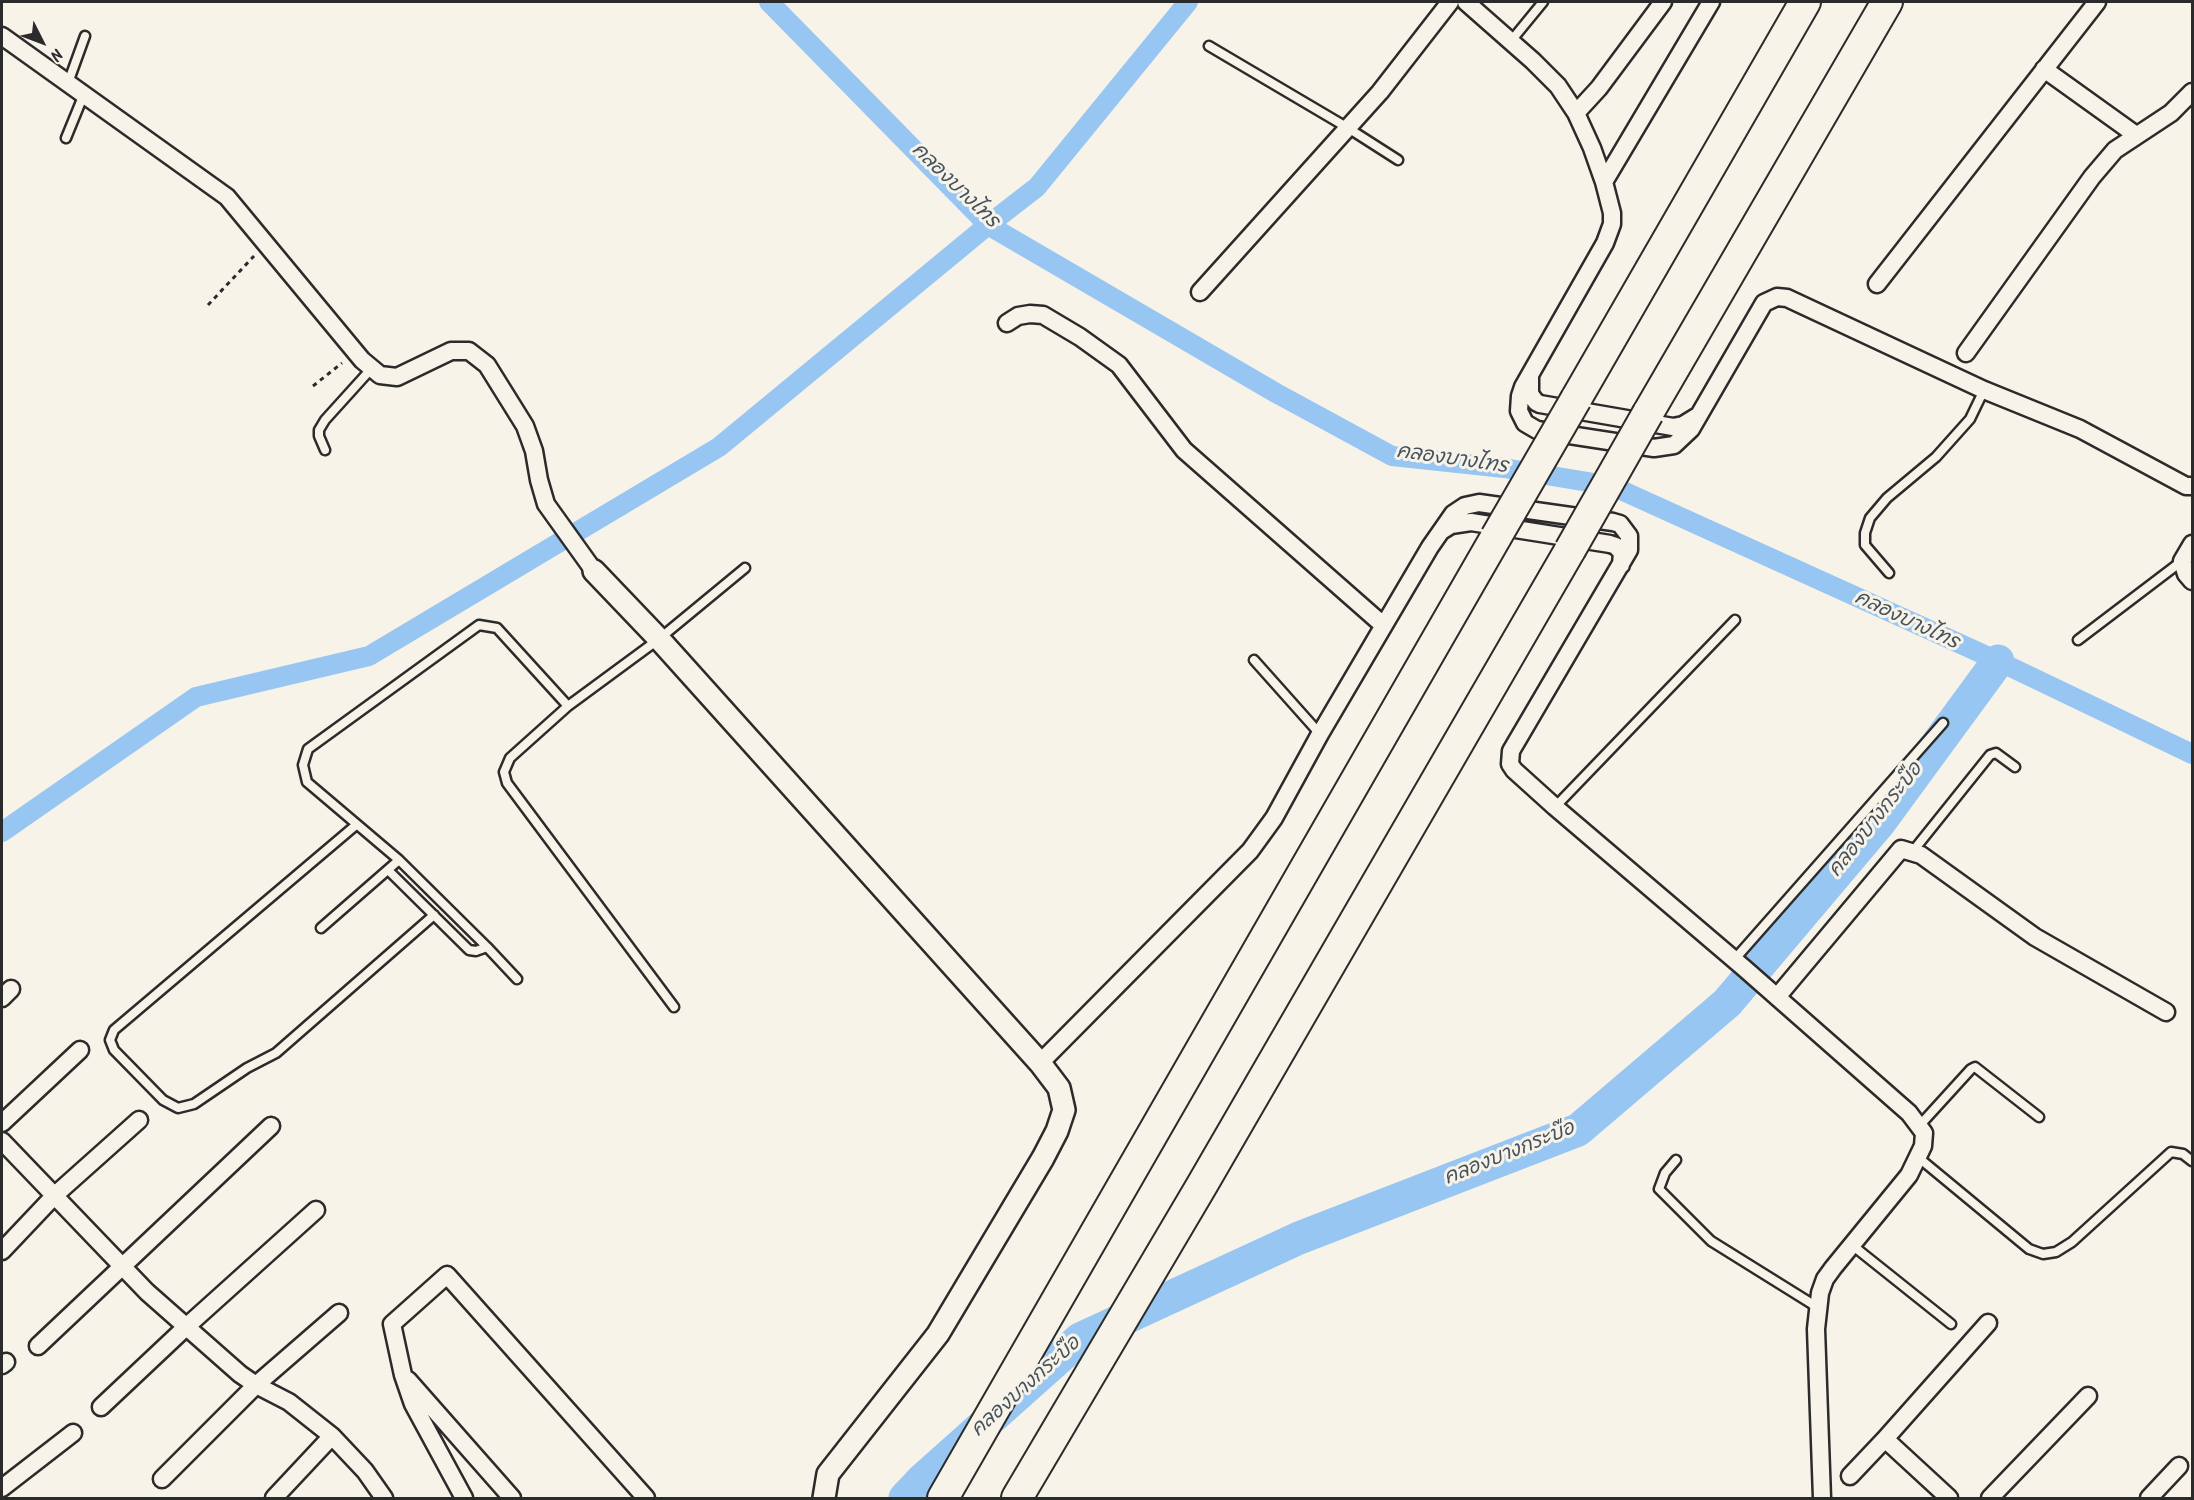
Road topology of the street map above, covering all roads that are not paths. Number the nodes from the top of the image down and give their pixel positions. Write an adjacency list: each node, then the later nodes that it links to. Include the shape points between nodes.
1 (1450, 2): 18 (street)
2 (1466, 2): 11 (street)
3 (1543, 2): 11 (lane)
4 (1663, 2): 17 (street)
5 (1711, 2): 22 (street)
6 (1805, 2): 100 (highway, bridge)
7 (1887, 2): 101 (highway, bridge)
8 (2097, 2): 13 (street)
9 (2, 36): 14 (street)
10 (85, 36): 14 (lane)
11 (1511, 41): 17 (street, via 1558,86)
12 (1209, 46): 18 (lane)
13 (2044, 69): 19 (street); 23 (street)
14 (68, 83): 16 (street)
15 (2193, 92): 19 (street, via 2171,113)
16 (84, 94): 20 (lane); 27 (street, via 227,197)
17 (1576, 113): 22 (street)
18 (1348, 128): 21 (lane); 24 (street)
19 (2136, 135): 26 (street, via 2115,150 2092,177)
20 (66, 138)
21 (1398, 160)
22 (1604, 182): 28 (street, via 1612,213 1609,234)
23 (1878, 284)
24 (1200, 292)
25 (1007, 323): 40 (street, via 1018,316 1043,315 1119,365 1184,450)
26 (1966, 353)
27 (372, 368): 31 (lane, via 319,430); 36 (street, via 380,375 397,377 452,351 470,351 487,365 525,426 546,504)
28 (1530, 373): 30 (street, via 1530,394 1540,404 1673,427); 30 (street, via 1520,396 1519,411 1525,423 1537,430 1662,448 1686,436)
29 (1984, 390): 30 (street, via 1787,298 1777,297 1764,303); 32 (street, via 2080,429 2186,486); 37 (lane, via 1970,419 1870,518 1865,545)
30 (1700, 415)
31 (325, 450)
32 (2193, 486)
33 (2193, 544): 34 (street)
34 (2182, 561): 38 (street); 42 (lane)
35 (745, 568): 41 (lane)
36 (594, 571): 41 (street)
37 (1889, 573)
38 (2193, 581)
39 (1735, 620): 48 (lane)
40 (1383, 626): 46 (street); 48 (street, via 1436,537 1451,525 1471,522 1610,544 1620,549 1621,566 1511,751 1510,764 1514,770)
41 (659, 639): 44 (lane); 62 (street)
42 (2078, 640)
43 (1254, 660): 46 (lane)
44 (568, 706): 49 (lane, via 497,628 478,625 308,749 303,765 307,782); 59 (lane, via 510,758 504,772 507,783)
45 (1943, 723): 56 (lane)
46 (1320, 734): 62 (street, via 1274,818 1250,851)
47 (2015, 767): 50 (lane, via 1996,753 1990,755)
48 (1555, 807): 56 (street)
49 (356, 825): 51 (lane); 53 (lane, via 114,1030 110,1040 114,1050 163,1100 178,1108 194,1104 246,1068 276,1053)
50 (1913, 851): 58 (street, via 1901,849); 60 (street, via 2035,937)
51 (399, 860): 52 (lane); 55 (lane)
52 (388, 870): 53 (lane); 54 (lane)
53 (434, 915): 55 (lane, via 469,950)
54 (321, 928)
55 (487, 947): 57 (lane)
56 (1739, 964): 58 (street)
57 (517, 980)
58 (1772, 993): 66 (street)
59 (674, 1007)
60 (2166, 1012)
61 (80, 1050): 65 (street)
62 (1040, 1063): 99 (street, via 1059,1088 1064,1110 1057,1131 938,1334 828,1474)
63 (2039, 1117): 66 (lane, via 1975,1067)
64 (139, 1120): 72 (street)
65 (2, 1123)
66 (1920, 1125): 69 (street, via 1924,1133)
67 (271, 1126): 76 (street)
68 (2, 1141): 72 (street)
69 (1919, 1158): 71 (lane, via 2029,1250 2043,1254 2056,1252 2072,1242 2171,1152); 74 (street)
70 (1676, 1160): 77 (lane, via 1659,1189 1711,1241)
71 (2193, 1161)
72 (55, 1195): 75 (street); 76 (street)
73 (316, 1210): 81 (street)
74 (1851, 1245): 77 (street, via 1825,1279); 80 (lane)
75 (2, 1251)
76 (121, 1265): 81 (street); 82 (street)
77 (1817, 1307): 102 (street)
78 (339, 1313): 84 (street)
79 (1989, 1323): 89 (street)
80 (1951, 1324)
81 (186, 1327): 84 (street); 86 (street)
82 (38, 1346)
83 (403, 1375): 96 (street, via 413,1404); 97 (street); 98 (street, via 392,1324 447,1275)
84 (256, 1385): 88 (street, via 289,1402); 92 (street)
85 (2088, 1396): 104 (street)
86 (100, 1407)
87 (73, 1433): 93 (street)
88 (332, 1436): 94 (street); 95 (street)
89 (1885, 1438): 91 (street); 103 (street)
90 (2179, 1466): 105 (street)
91 (1850, 1476)
92 (162, 1479)
93 (2, 1488)
94 (274, 1498)
95 (384, 1498)
96 (464, 1498)
97 (512, 1498)
98 (646, 1498)
99 (824, 1498)
100 (942, 1498)
101 (1017, 1498)
102 (1822, 1498)
103 (1949, 1498)
104 (1990, 1498)
105 (2149, 1498)

